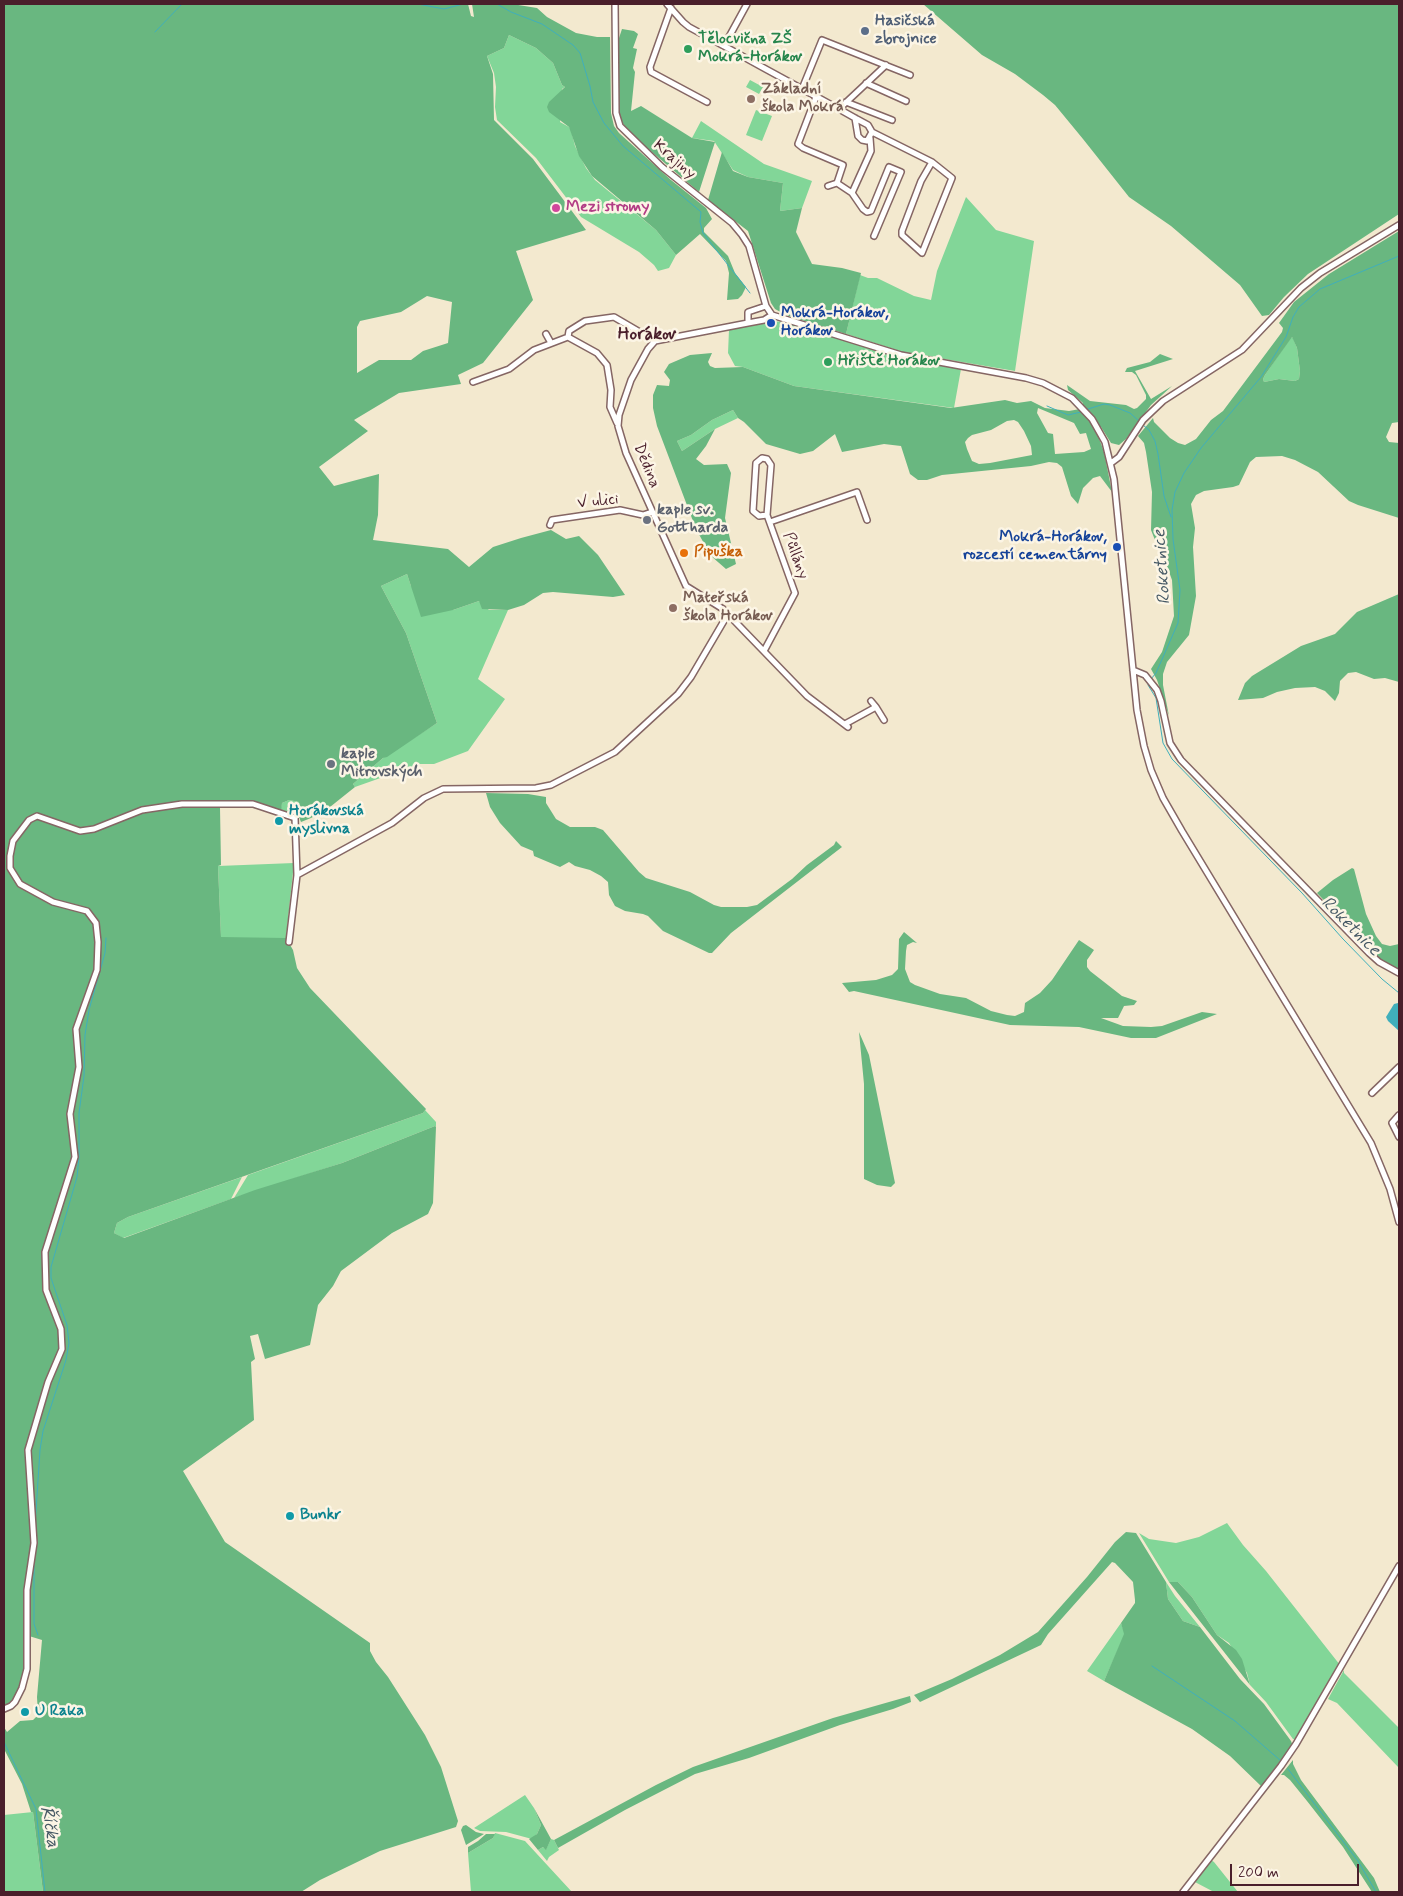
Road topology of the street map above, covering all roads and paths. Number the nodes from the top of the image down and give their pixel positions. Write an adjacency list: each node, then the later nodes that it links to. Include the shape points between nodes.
1 (614, 4): 25 (street, Krajiny, via 616,113 620,126 662,167 732,223 742,235 749,246)
2 (747, 4): 4 (street)
3 (669, 6): 4 (street, via 689,27); 11 (street, via 651,72)
4 (724, 46): 8 (street)
5 (886, 65): 6 (street); 7 (street); 8 (street, via 822,40)
6 (910, 76)
7 (866, 83): 10 (street); 12 (street)
8 (802, 89): 9 (street)
9 (816, 97): 13 (street); 18 (street, via 798,144 843,165)
10 (906, 101)
11 (706, 102)
12 (846, 102): 13 (street); 15 (street)
13 (839, 109): 14 (street)
14 (855, 118): 16 (street, via 870,126); 16 (street, via 859,138 865,141)
15 (892, 120)
16 (871, 135): 17 (street); 20 (street, via 872,152)
17 (932, 162): 17 (street, via 902,231 922,253 952,178)
18 (837, 183): 19 (street); 20 (street)
19 (828, 186)
20 (852, 193): 21 (street, via 863,210)
21 (871, 211): 22 (street); 22 (street, via 889,167 901,172)
22 (881, 219): 24 (street)
23 (1399, 225): 34 (street, via 1314,278 1242,350 1176,391 1143,420 1120,457)
24 (874, 236)
25 (766, 306): 26 (street, Krajiny); 27 (street, via 748,312)
26 (772, 315): 27 (street); 34 (street, via 901,355 1026,378 1066,394 1085,410 1102,436)
27 (748, 324): 30 (street)
28 (546, 334): 31 (street)
29 (568, 337): 30 (street, via 569,331 585,321 614,317); 31 (street); 33 (street, via 597,353 607,364 610,407)
30 (656, 341): 33 (street, Dědina, via 631,380)
31 (551, 344): 32 (street, via 534,350 509,369)
32 (473, 382)
33 (618, 426): 35 (street, Dědina)
34 (1111, 463): 42 (street)
35 (652, 512): 39 (street, V ulici, via 643,515 620,510 552,520); 40 (street, Dědina, via 686,586)
36 (768, 515): 36 (street, Půllány, via 770,462 765,458 756,464 752,511 759,516); 38 (street, Půllány)
37 (867, 520): 38 (street, Půllány, via 857,492)
38 (770, 522): 41 (street, Půllány, via 795,593)
39 (550, 525)
40 (728, 614): 41 (street); 46 (street, via 678,694 615,752 551,785 443,789 424,798 392,822)
41 (764, 651): 44 (street, via 807,696 847,726)
42 (1133, 670): 48 (street, via 1139,671 1152,683 1161,701 1170,743 1181,760 1368,953); 53 (street, via 1144,746 1163,798 1371,1143 1390,1189)
43 (871, 701): 44 (street)
44 (876, 708): 45 (street)
45 (884, 720)
46 (297, 875): 47 (street); 55 (street, via 295,818 253,804 174,805 142,810 94,829 80,831 37,816 29,820 13,841 10,868 20,884 53,902 87,911 96,923 98,942 97,970 76,1029 79,1067 70,1114 75,1157 45,1252 46,1290 61,1329 62,1349 48,1382 28,1450 34,1543 27,1590 26,1669 15,1702)
47 (289, 942)
48 (1399, 973)
49 (1399, 1067): 50 (street)
50 (1372, 1093)
51 (1399, 1115): 52 (street, via 1392,1123)
52 (1399, 1137)
53 (1399, 1222)
54 (1399, 1566): 56 (street, via 1281,1766)
55 (4, 1709)
56 (1182, 1892)

